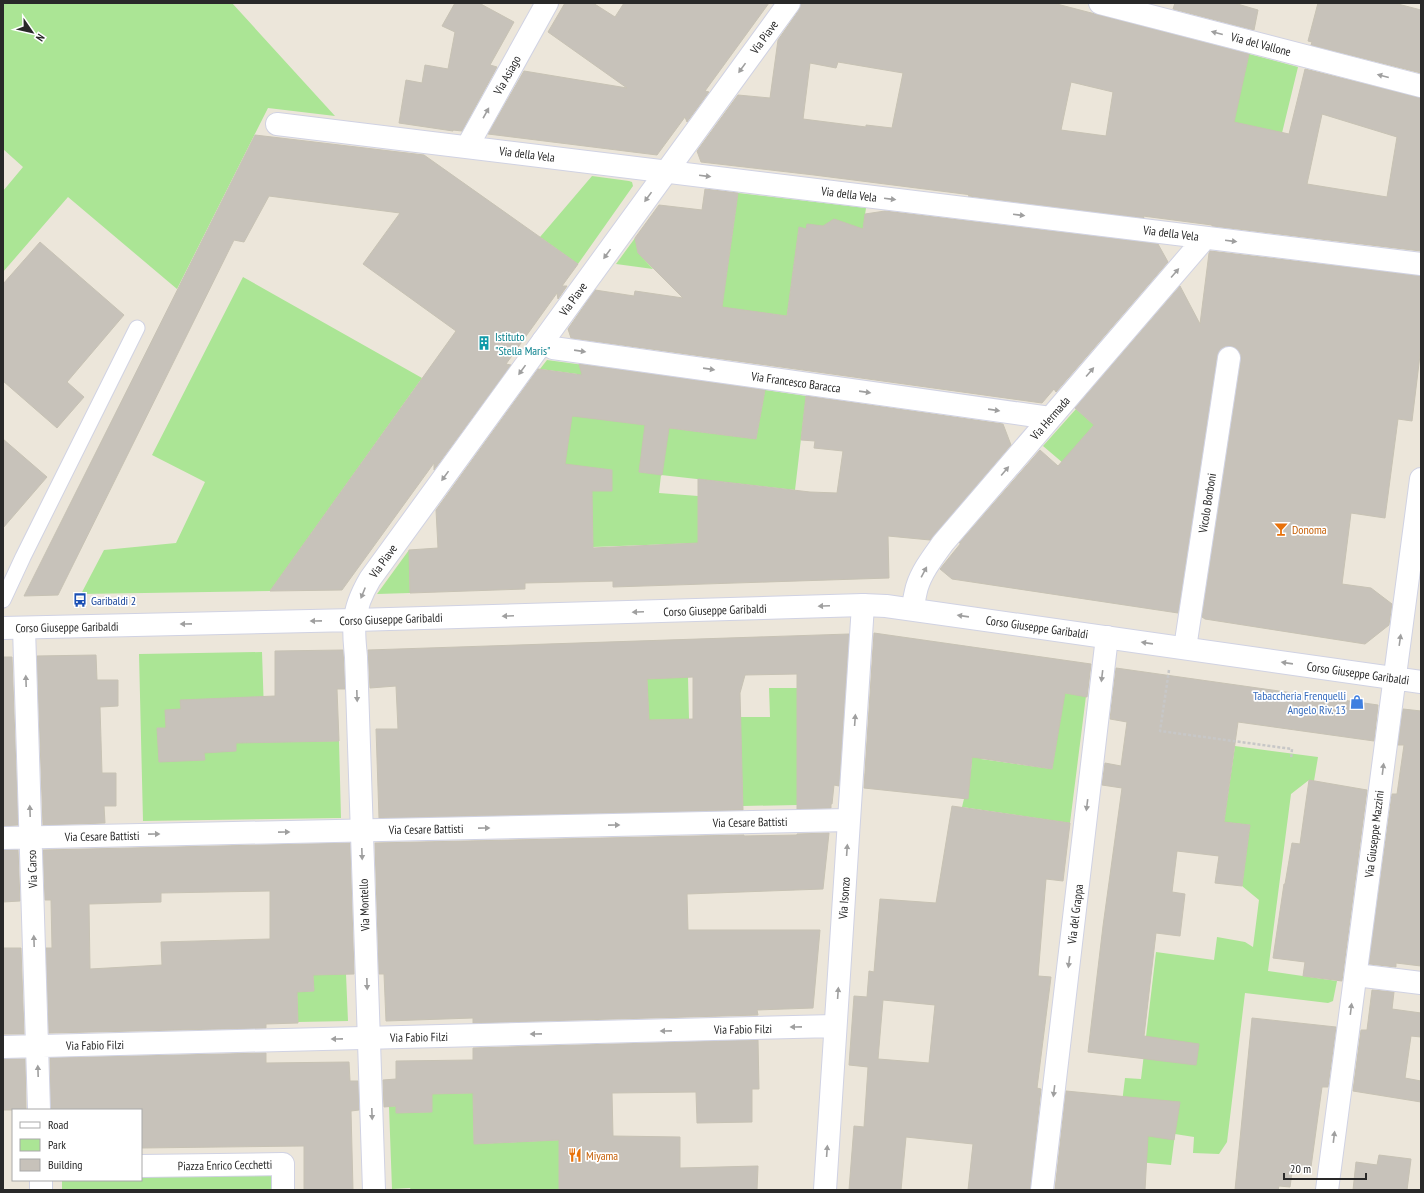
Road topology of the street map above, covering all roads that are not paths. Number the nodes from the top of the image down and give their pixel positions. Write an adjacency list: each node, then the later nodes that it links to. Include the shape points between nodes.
1 (548, 3): 6 (street, Via Asiago, one-way to 1)
2 (789, 3): 7 (street, Via Piave, one-way to 7)
3 (1100, 3): 4 (street, Via del Vallone, one-way to 3)
4 (1421, 86)
5 (277, 124): 6 (street, Via della Vela)
6 (467, 147): 7 (street, Via della Vela)
7 (667, 172): 8 (street, Via della Vela, one-way to 8); 11 (street, Via Piave, one-way to 11)
8 (1205, 238): 9 (street, Via della Vela, one-way to 9); 13 (street, Via Hermada, one-way to 8)
9 (1421, 264)
10 (137, 328): 15 (lane)
11 (543, 341): 13 (street, Via Francesco Baracca, one-way to 13, via 553,348); 18 (street, Via Piave, one-way to 18, via 370,579 356,609)
12 (1229, 358): 21 (street, Vicolo Borboni)
13 (1050, 418): 17 (street, Via Hermada, one-way to 13, via 917,586 943,543)
14 (1421, 479): 22 (street, Via Giuseppe Mazzini, one-way to 14)
15 (3, 600)
16 (863, 605): 17 (street, Corso Giuseppe Garibaldi); 18 (street, Corso Giuseppe Garibaldi, one-way to 18); 24 (street, Via Isonzo, one-way to 16)
17 (912, 609): 20 (street, Corso Giuseppe Garibaldi, one-way to 17)
18 (354, 620): 19 (street, Corso Giuseppe Garibaldi, one-way to 19); 25 (street, Via Montello, one-way to 25)
19 (14, 628): 26 (street, Via Carso, one-way to 19)
20 (1107, 637): 21 (street, Corso Giuseppe Garibaldi, one-way to 20); 39 (street, Via del Grappa, one-way to 39)
21 (1185, 648): 22 (street, Corso Giuseppe Garibaldi, one-way to 21)
22 (1394, 678): 23 (street, Corso Giuseppe Garibaldi); 28 (street, Via Giuseppe Mazzini, one-way to 22)
23 (1421, 682)
24 (849, 820): 25 (street, Via Cesare Battisti, one-way to 24); 30 (street, Via Isonzo, one-way to 24)
25 (362, 830): 26 (street, Via Cesare Battisti, one-way to 25); 31 (street, Via Montello, one-way to 31)
26 (31, 837): 27 (street, Via Cesare Battisti); 32 (street, Via Carso, one-way to 26)
27 (3, 838)
28 (1356, 975): 29 (street); 40 (street, Via Giuseppe Mazzini, one-way to 28)
29 (1421, 983)
30 (835, 1026): 31 (street, Via Fabio Filzi, one-way to 31); 38 (street, Via Isonzo, one-way to 30)
31 (369, 1038): 32 (street, Via Fabio Filzi, one-way to 32); 37 (street, Via Montello, one-way to 37)
32 (37, 1046): 33 (street, Via Fabio Filzi); 34 (street, Via Carso, one-way to 32)
33 (3, 1047)
34 (39, 1109)
35 (142, 1166): 36 (street, Piazza Enrico Cecchetti, via 283,1164)
36 (283, 1190)
37 (374, 1190)
38 (825, 1190)
39 (1042, 1190)
40 (1327, 1190)

